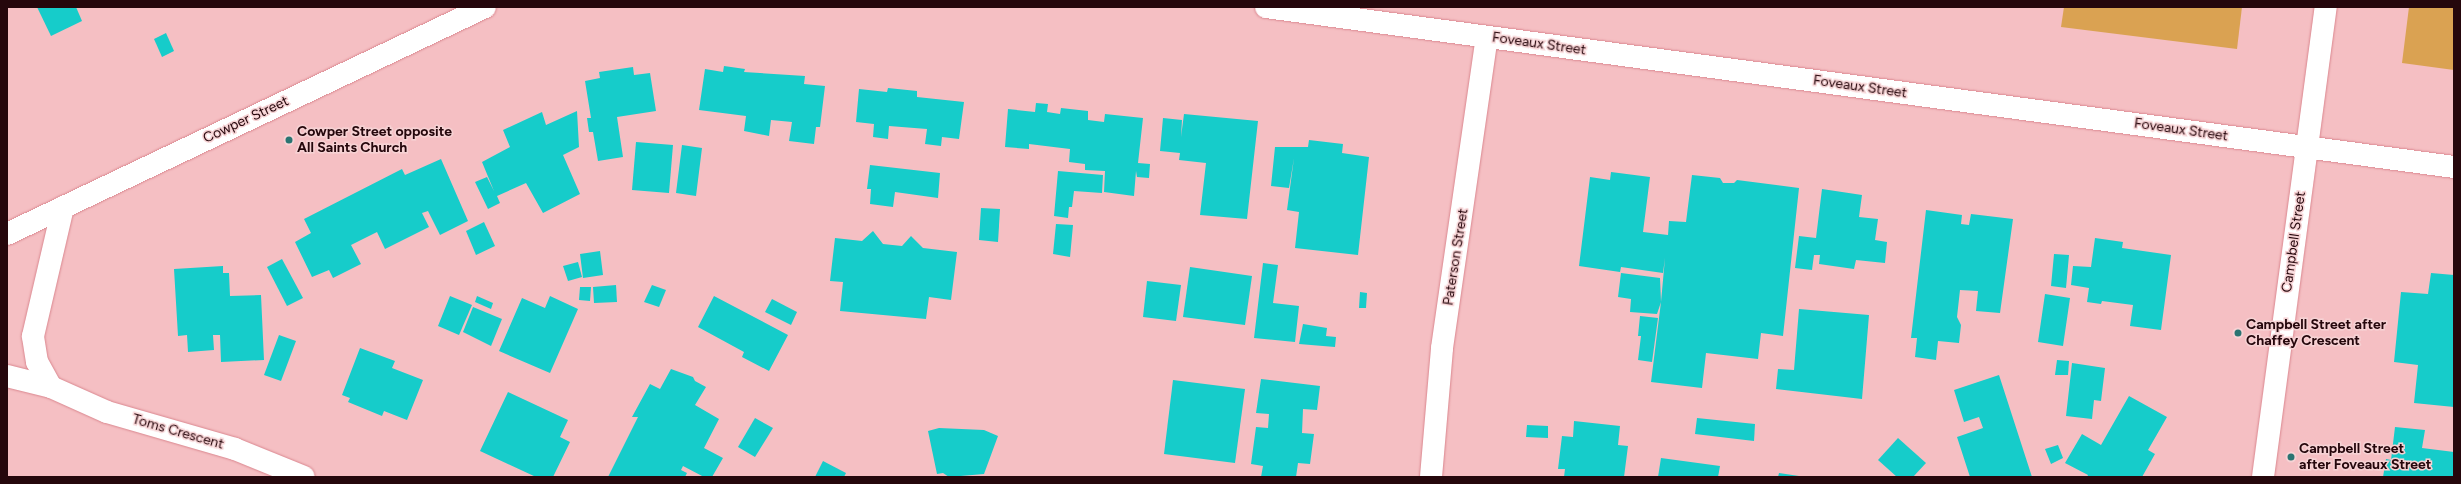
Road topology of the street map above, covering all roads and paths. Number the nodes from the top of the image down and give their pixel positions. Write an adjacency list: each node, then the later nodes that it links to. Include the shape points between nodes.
1 (484, 7): 7 (street, Cowper Street)
2 (1266, 7): 4 (street, Foveaux Street)
3 (2326, 7): 5 (street, Campbell Street)
4 (1487, 37): 5 (street, Foveaux Street); 12 (street, Paterson Street, via 1442,348)
5 (2307, 147): 6 (street, Foveaux Street); 13 (street, Campbell Street)
6 (2454, 167)
7 (63, 207): 8 (street, Cowper Street); 10 (street, via 33,336 37,362)
8 (7, 234)
9 (7, 376): 10 (street, Toms Crescent)
10 (51, 387): 11 (street, Toms Crescent, via 107,412 235,449)
11 (304, 477)
12 (1431, 477)
13 (2263, 477)

